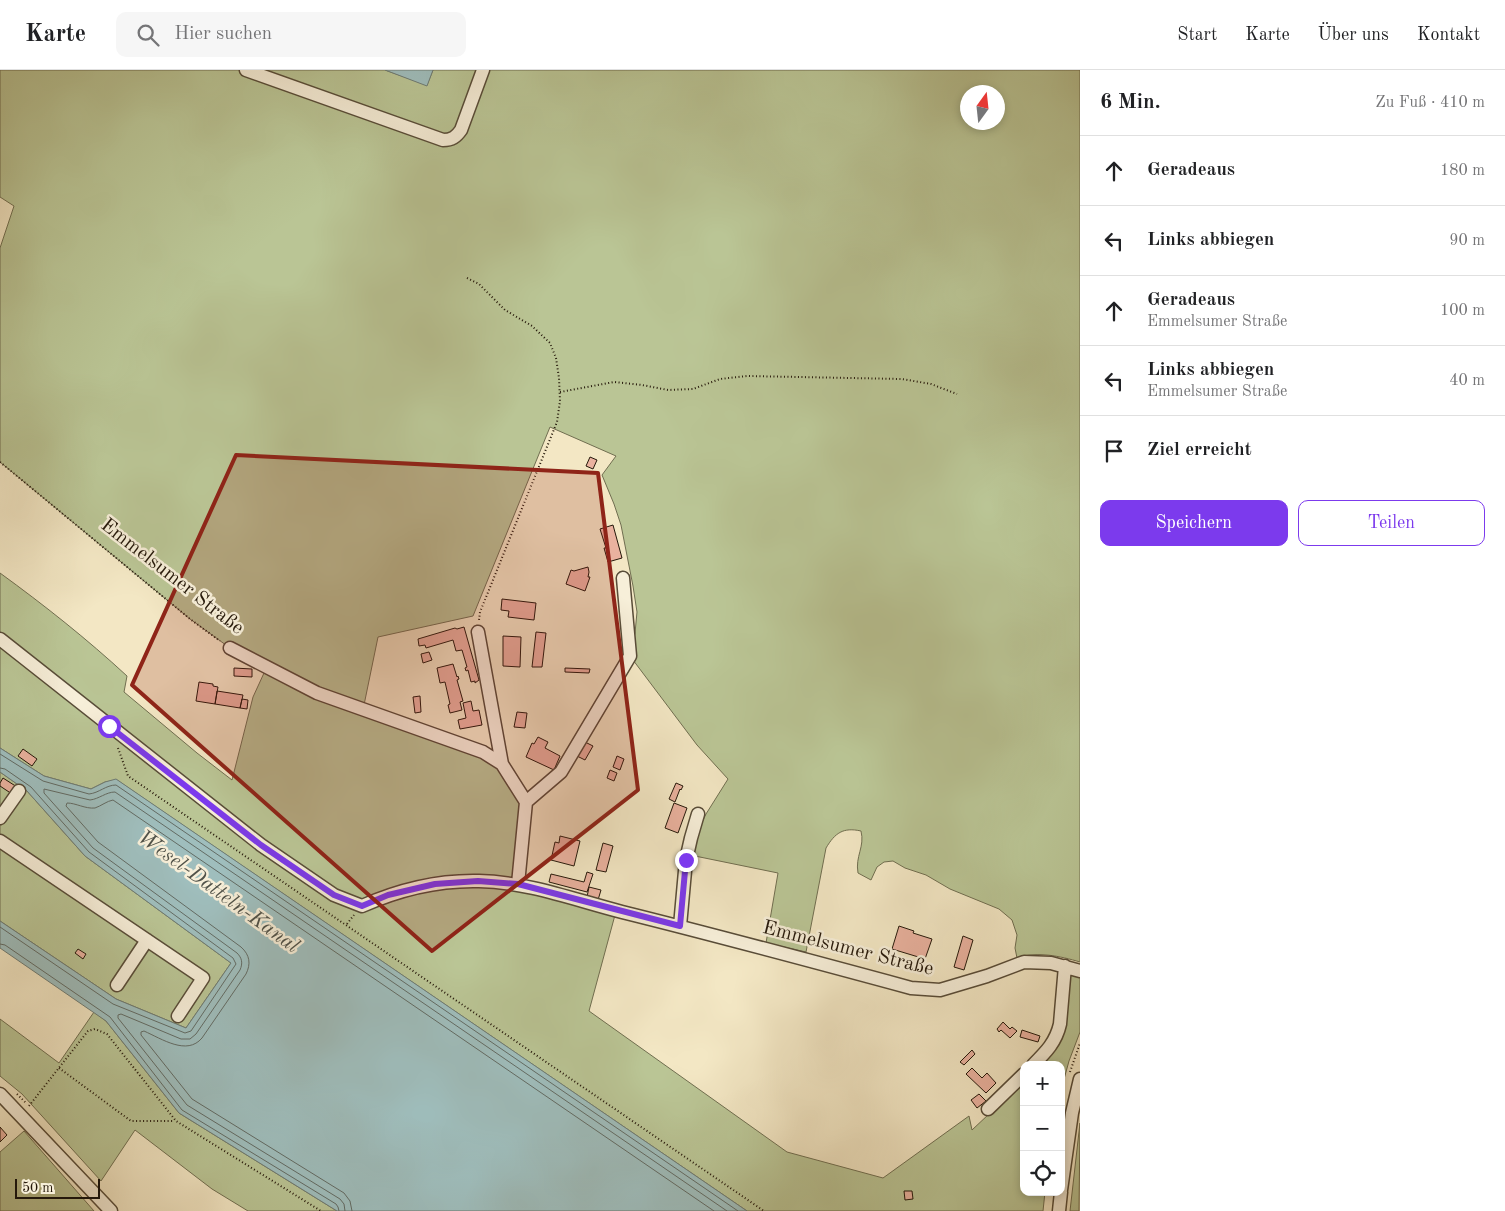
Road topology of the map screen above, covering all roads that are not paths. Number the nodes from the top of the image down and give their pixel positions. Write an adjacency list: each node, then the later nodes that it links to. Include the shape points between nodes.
1 (246, 70): 2 (street, via 450,140 461,130)
2 (483, 70)
3 (623, 578): 9 (street, via 630,656 561,772)
4 (478, 632): 7 (street, Emmelsumer Straße)
5 (0, 639): 13 (street, Emmelsumer Straße, via 261,845 334,895 362,906 388,895 435,884 478,881)
6 (230, 648): 7 (street, Emmelsumer Straße, via 317,693 484,752)
7 (502, 764): 9 (street, Emmelsumer Straße)
8 (19, 791): 11 (street)
9 (526, 802): 13 (street)
10 (698, 814): 14 (street, via 686,860)
11 (0, 818)
12 (0, 841): 15 (street)
13 (518, 884): 14 (street, Emmelsumer Straße)
14 (680, 926): 16 (street, Emmelsumer Straße, via 911,988 940,990 1024,962)
15 (147, 940): 18 (street); 19 (street, via 203,978)
16 (1065, 966): 17 (street, Emmelsumer Straße); 20 (street, via 1058,1034)
17 (1080, 971)
18 (116, 985)
19 (178, 1016)
20 (1037, 1061)
21 (1020, 1078): 24 (street)
22 (1080, 1079): 25 (street)
23 (0, 1094): 27 (street)
24 (988, 1109)
25 (1065, 1162)
26 (1060, 1196): 28 (street)
27 (111, 1211)
28 (1059, 1211)

